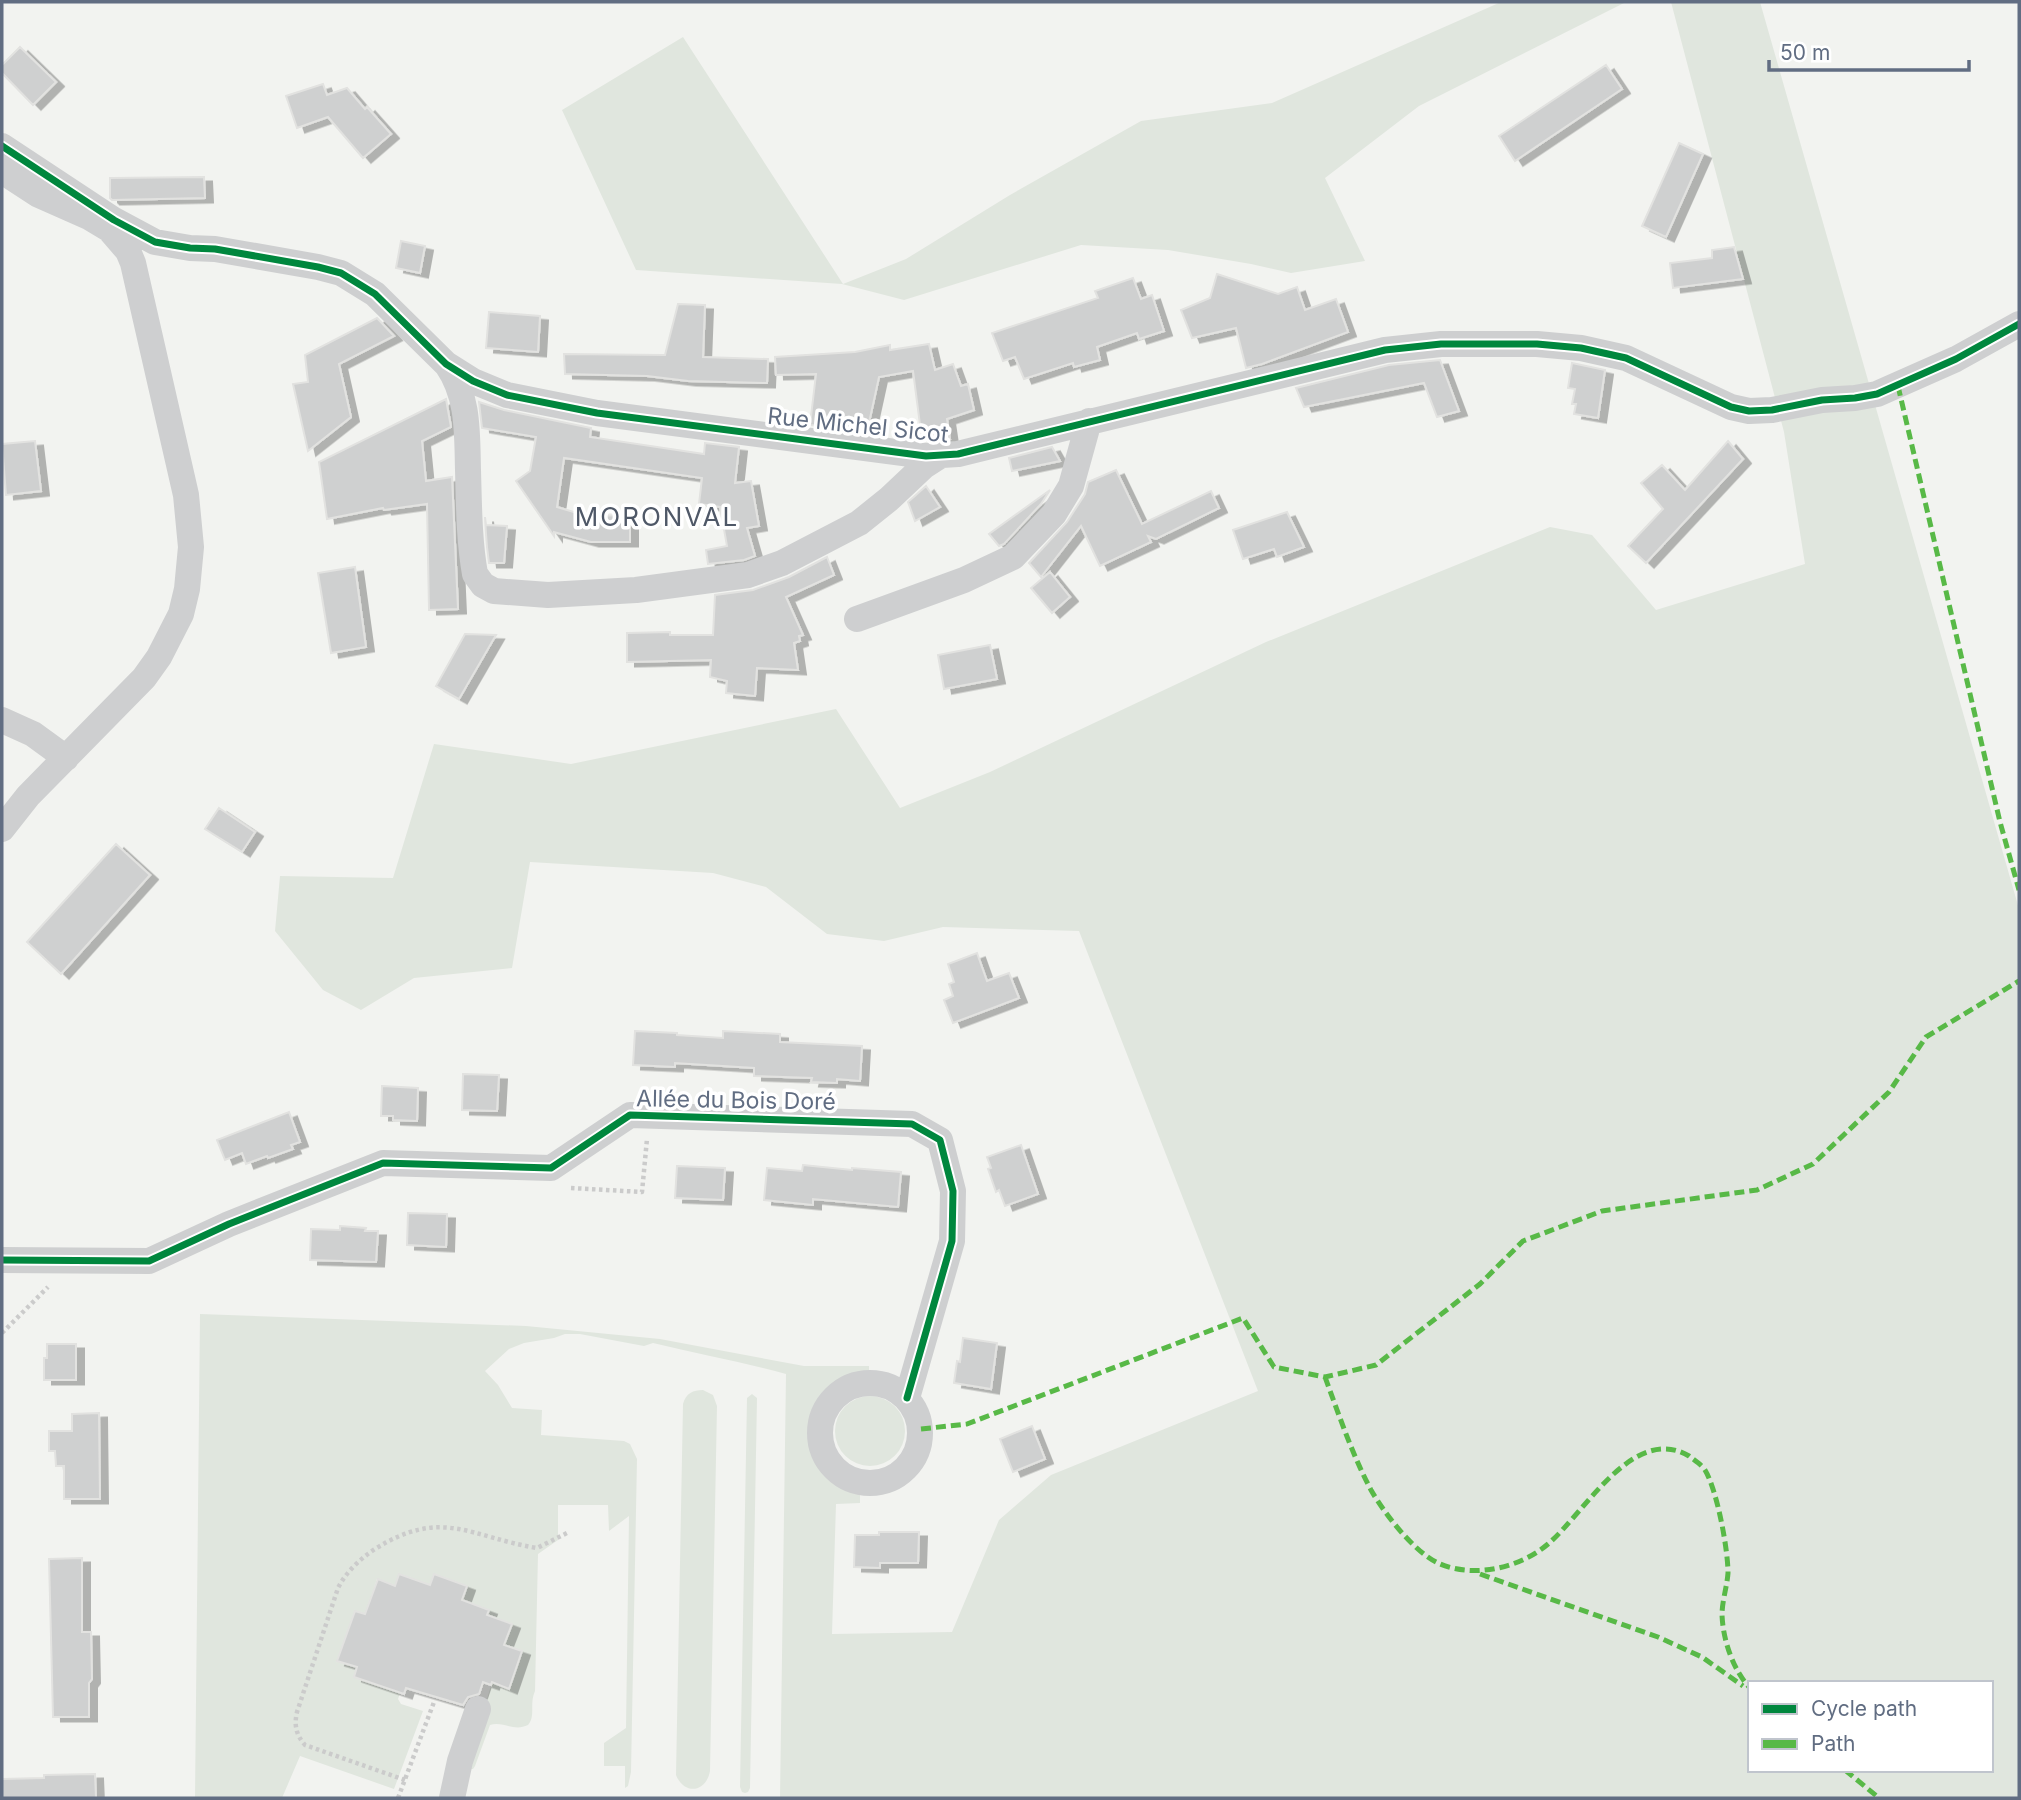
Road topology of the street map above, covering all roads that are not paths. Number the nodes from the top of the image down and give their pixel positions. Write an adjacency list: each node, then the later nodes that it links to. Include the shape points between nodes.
1 (2, 146): 3 (street, via 114,220)
2 (2, 171): 3 (street, via 37,194 100,223)
3 (145, 253): 5 (street, Rue Michel Sicot, via 190,248 228,251 341,273 375,294); 10 (street, via 140,292 186,495 191,547 187,589 172,633 144,678)
4 (2019, 324): 6 (street, Rue Michel Sicot, via 1956,359 1877,394 1780,409 1731,407 1649,367 1605,352 1537,344 1441,344 1384,350)
5 (446, 364): 7 (street, Rue Michel Sicot, via 495,391 545,404); 7 (street, via 463,396 467,416 475,574 483,585 499,593 636,590 758,572 859,523)
6 (1089, 421): 7 (street, Rue Michel Sicot); 8 (street, via 1071,486 1054,513 1013,557)
7 (938, 457)
8 (857, 619)
9 (2, 720): 10 (street, via 33,734)
10 (66, 758): 11 (street)
11 (2, 829)
12 (2, 1260): 13 (street, Allée du Bois Doré, via 149,1261 383,1163 551,1168 630,1115 912,1124 940,1140 953,1203 952,1241)
13 (907, 1398)
14 (478, 1709): 15 (street)
15 (452, 1798)

